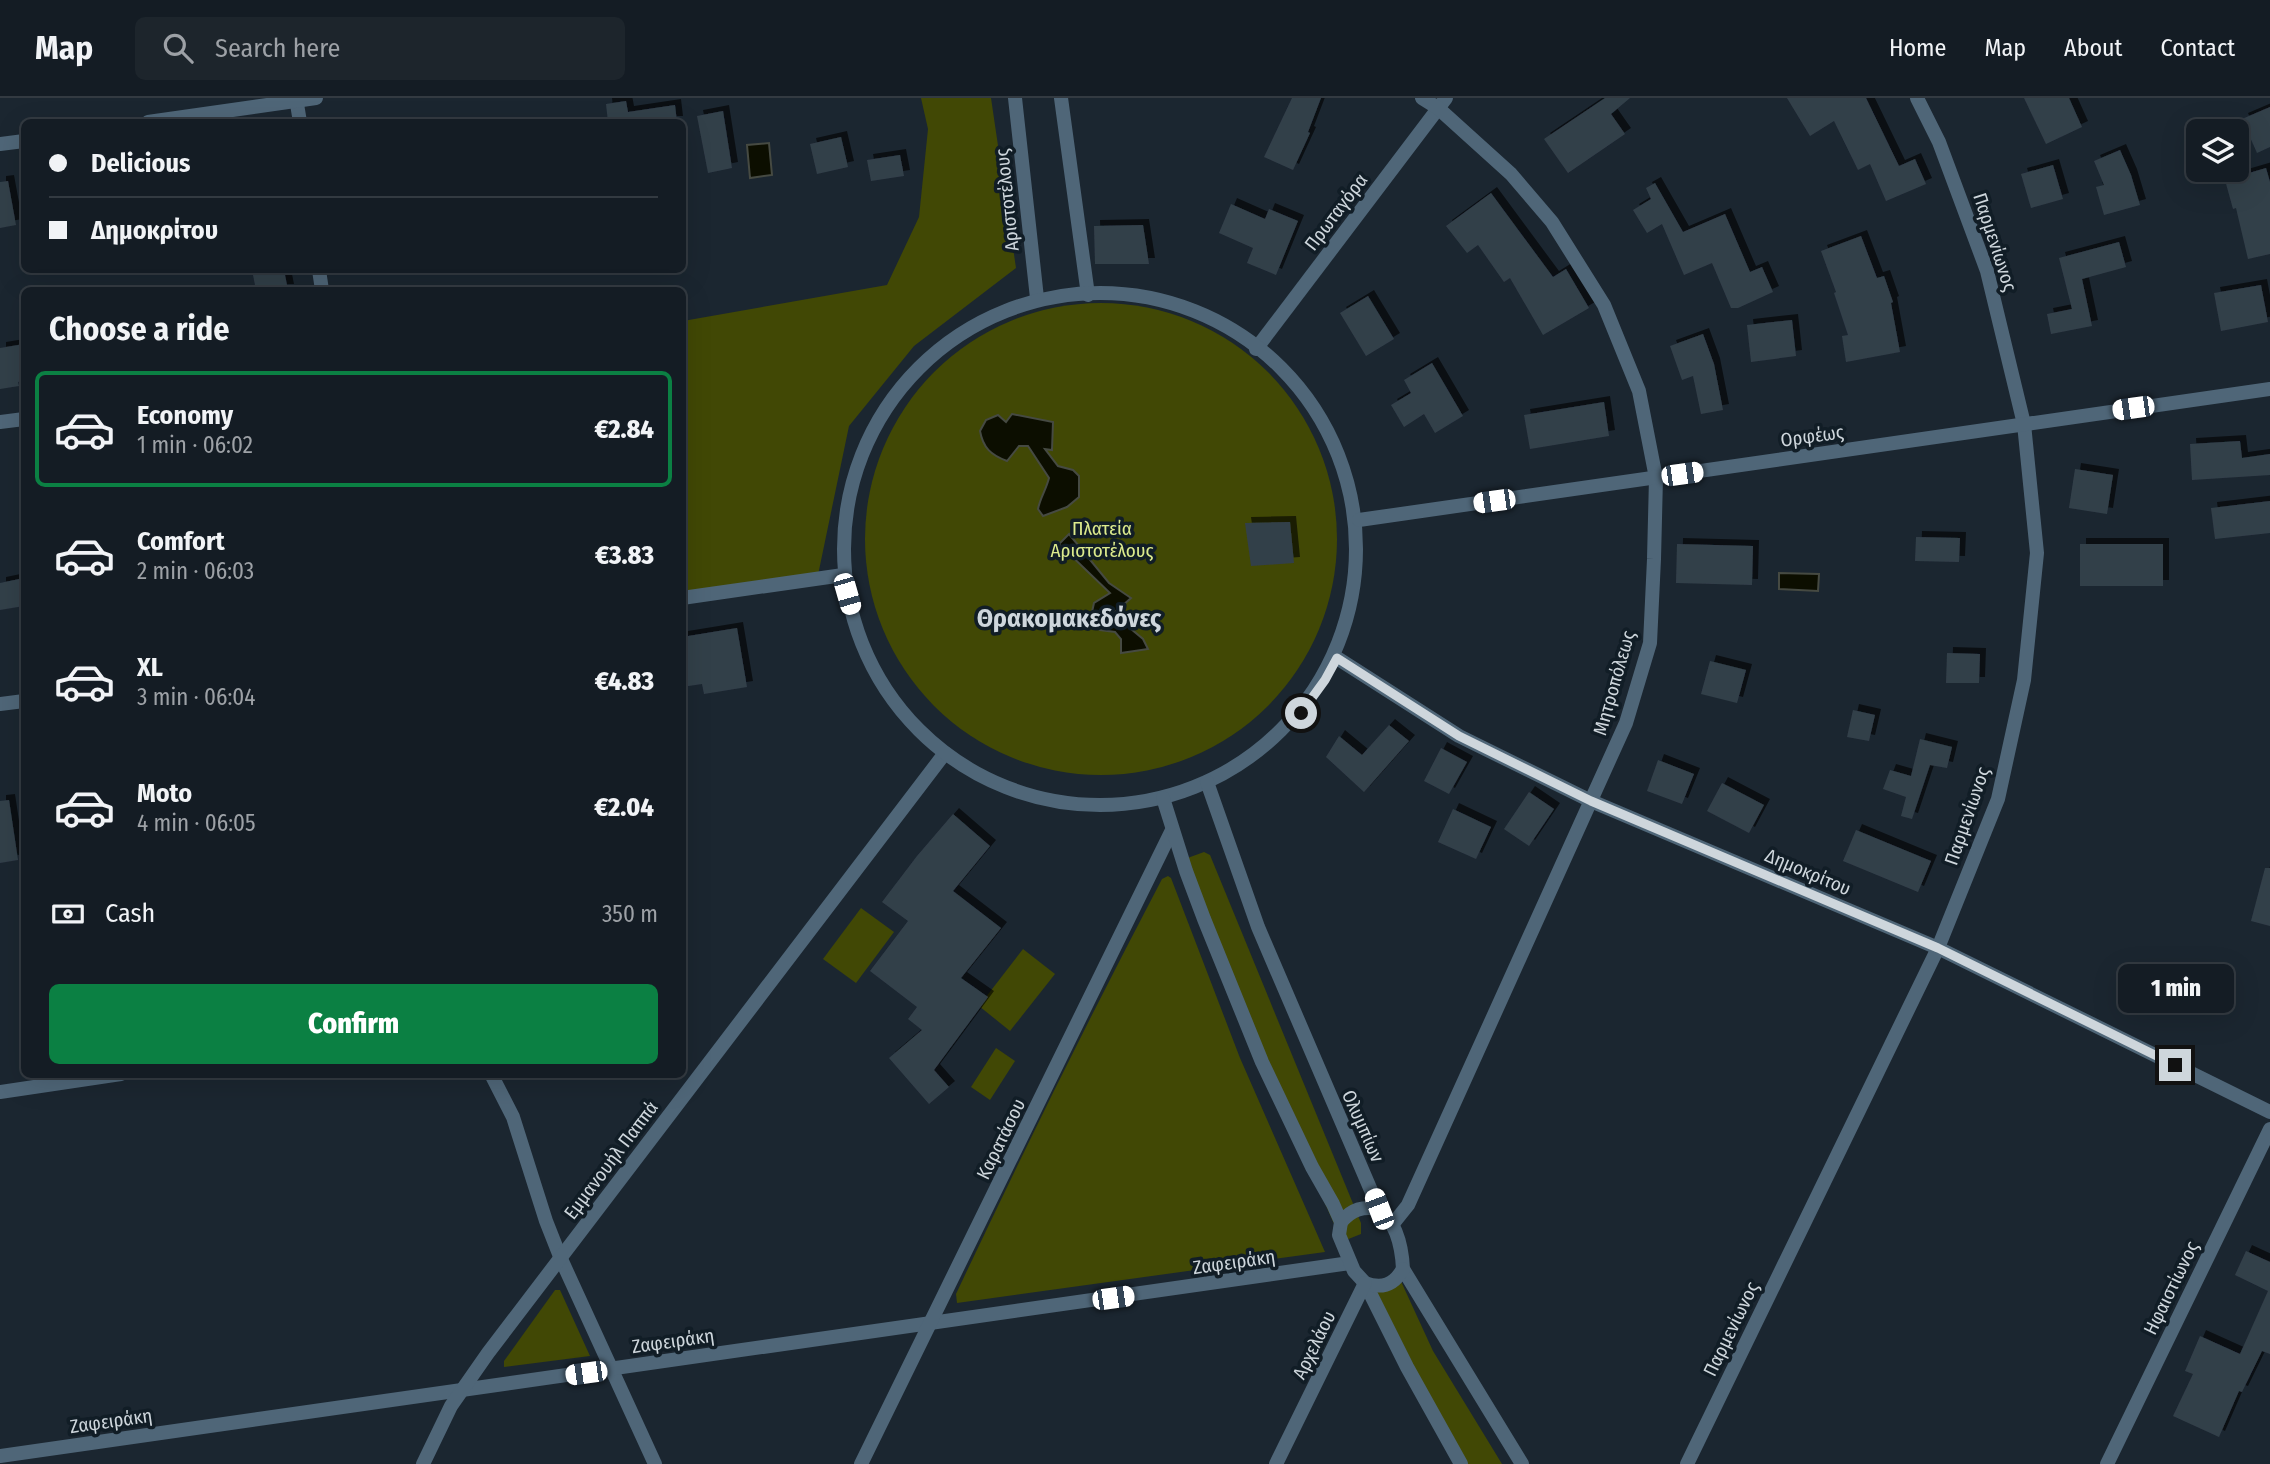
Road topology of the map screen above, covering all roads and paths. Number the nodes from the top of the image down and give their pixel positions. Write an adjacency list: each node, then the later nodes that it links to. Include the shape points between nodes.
1 (316, 98): 6 (street)
2 (1015, 98): 13 (street, Αριστοτέλους)
3 (1061, 98): 12 (street)
4 (1422, 98): 7 (street, Μητροπόλεως)
5 (1917, 98): 18 (street, Παρμενίωνος, via 1939,142 1987,271)
6 (297, 99): 8 (street); 9 (street)
7 (1442, 103): 14 (street, Πρωταγόρα); 19 (street, Μητροπόλεως, via 1552,222 1604,305 1639,391)
8 (167, 119)
9 (300, 119)
10 (21, 141): 11 (street)
11 (0, 144)
12 (1088, 295): 13 (street); 14 (street, via 1177,309)
13 (1037, 298): 21 (street, via 1008,301 932,354 884,401 855,458 841,523)
14 (1256, 349): 20 (street, via 1335,448)
15 (2270, 389): 18 (street, Ορφέως)
16 (21, 419): 17 (street)
17 (0, 422)
18 (2024, 424): 19 (street, Ορφέως); 31 (street, Παρμενίωνος, via 2037,553 2024,680 1998,799)
19 (1656, 478): 20 (street, Ορφέως); 29 (street, Μητροπόλεως, via 1650,643 1626,723)
20 (1359, 520): 23 (street, via 1363,559 1355,611)
21 (843, 575): 22 (street); 26 (street, via 856,624 879,678 920,731)
22 (686, 597)
23 (1337, 658): 27 (street, via 1301,713 1256,755); 29 (street, Δημοκρίτου, via 1459,736)
24 (21, 701): 25 (street)
25 (0, 704)
26 (945, 753): 28 (street, via 1012,789 1087,805); 40 (street, Εμμανουήλ Παππά)
27 (1207, 782): 28 (street); 37 (street, Ολυμπίων, via 1258,927)
28 (1163, 798): 30 (street)
29 (1591, 801): 31 (street, Δημοκρίτου); 39 (street, Μητροπόλεως, via 1408,1205)
30 (1172, 830): 38 (street, via 1262,1062); 44 (street, Καρατάσου)
31 (1938, 948): 35 (street, Δημοκρίτου); 54 (street, Παρμενίωνος)
32 (94, 1078): 34 (street)
33 (493, 1078): 40 (street, via 513,1117)
34 (0, 1092)
35 (2270, 1112)
36 (2270, 1129): 55 (street, Ηφαιστίωνος)
37 (1379, 1209): 38 (street, via 1356,1209); 39 (street, Ολυμπίων)
38 (1341, 1222): 41 (street, via 1339,1235)
39 (1392, 1225): 42 (street, Ολυμπίων)
40 (561, 1259): 45 (street); 46 (street, Εμμανουήλ Παππά)
41 (1350, 1263): 43 (street); 44 (street, Ζαφειράκη)
42 (1403, 1269): 43 (street, via 1390,1284); 53 (street, Ολυμπίων)
43 (1365, 1283): 51 (street, Αρχελάου); 52 (street)
44 (932, 1324): 45 (street, Ζαφειράκη); 50 (street, Καρατάσου)
45 (612, 1369): 46 (street, Ζαφειράκη); 49 (street)
46 (460, 1391): 47 (street, Ζαφειράκη); 48 (street, Εμμανουήλ Παππά)
47 (0, 1456)
48 (423, 1464)
49 (655, 1464)
50 (862, 1464)
51 (1276, 1464)
52 (1461, 1464)
53 (1522, 1464)
54 (1687, 1464)
55 (2107, 1464)

